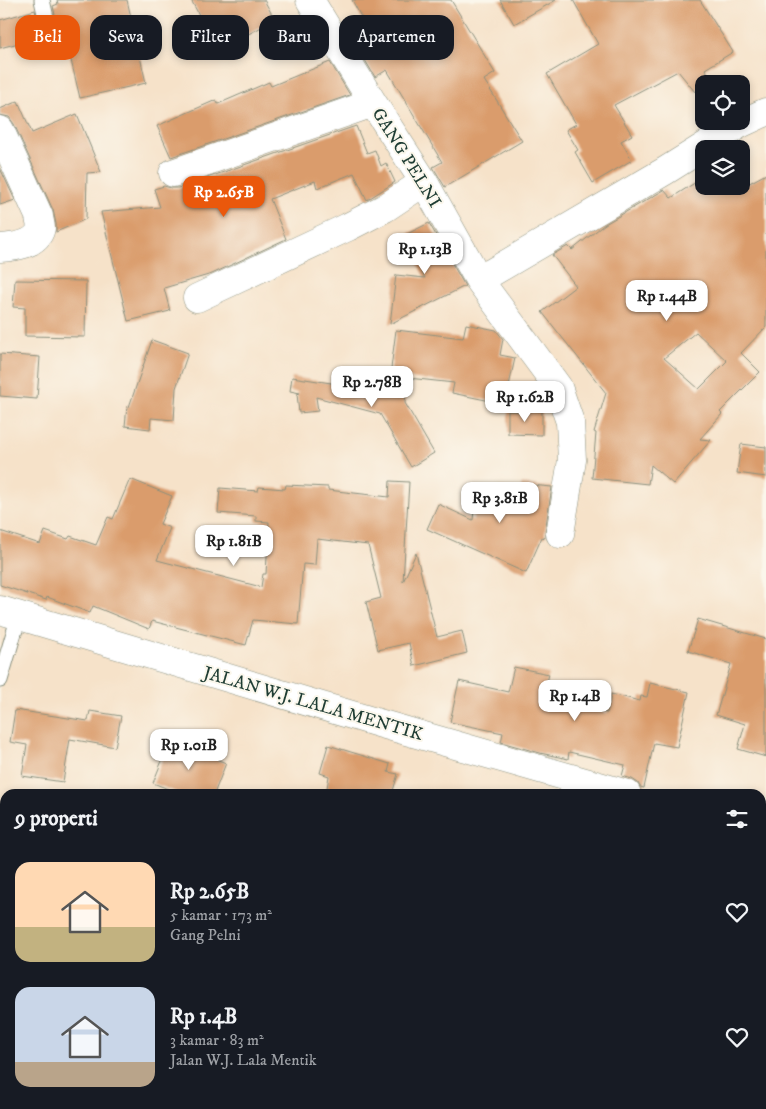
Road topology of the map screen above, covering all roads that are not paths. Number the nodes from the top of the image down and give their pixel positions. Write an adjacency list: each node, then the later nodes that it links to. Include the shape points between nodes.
1 (42, 0): 3 (lane)
2 (310, 0): 4 (street, GANG PELNI)
3 (45, 15)
4 (373, 103): 7 (street); 8 (street, GANG PELNI)
5 (766, 112): 10 (street, via 740,124)
6 (0, 130): 9 (street, via 39,216 41,228 35,238 25,244)
7 (173, 173)
8 (424, 182): 10 (street, GANG PELNI); 11 (street, via 356,223)
9 (0, 248)
10 (479, 280): 12 (street, GANG PELNI, via 558,387 570,422 572,460)
11 (197, 298)
12 (560, 534)
13 (9, 619): 14 (lane); 15 (street, via 377,738); 16 (street, JALAN W.J. LALA MENTIK)
14 (0, 680)
15 (553, 789)
16 (609, 789)

